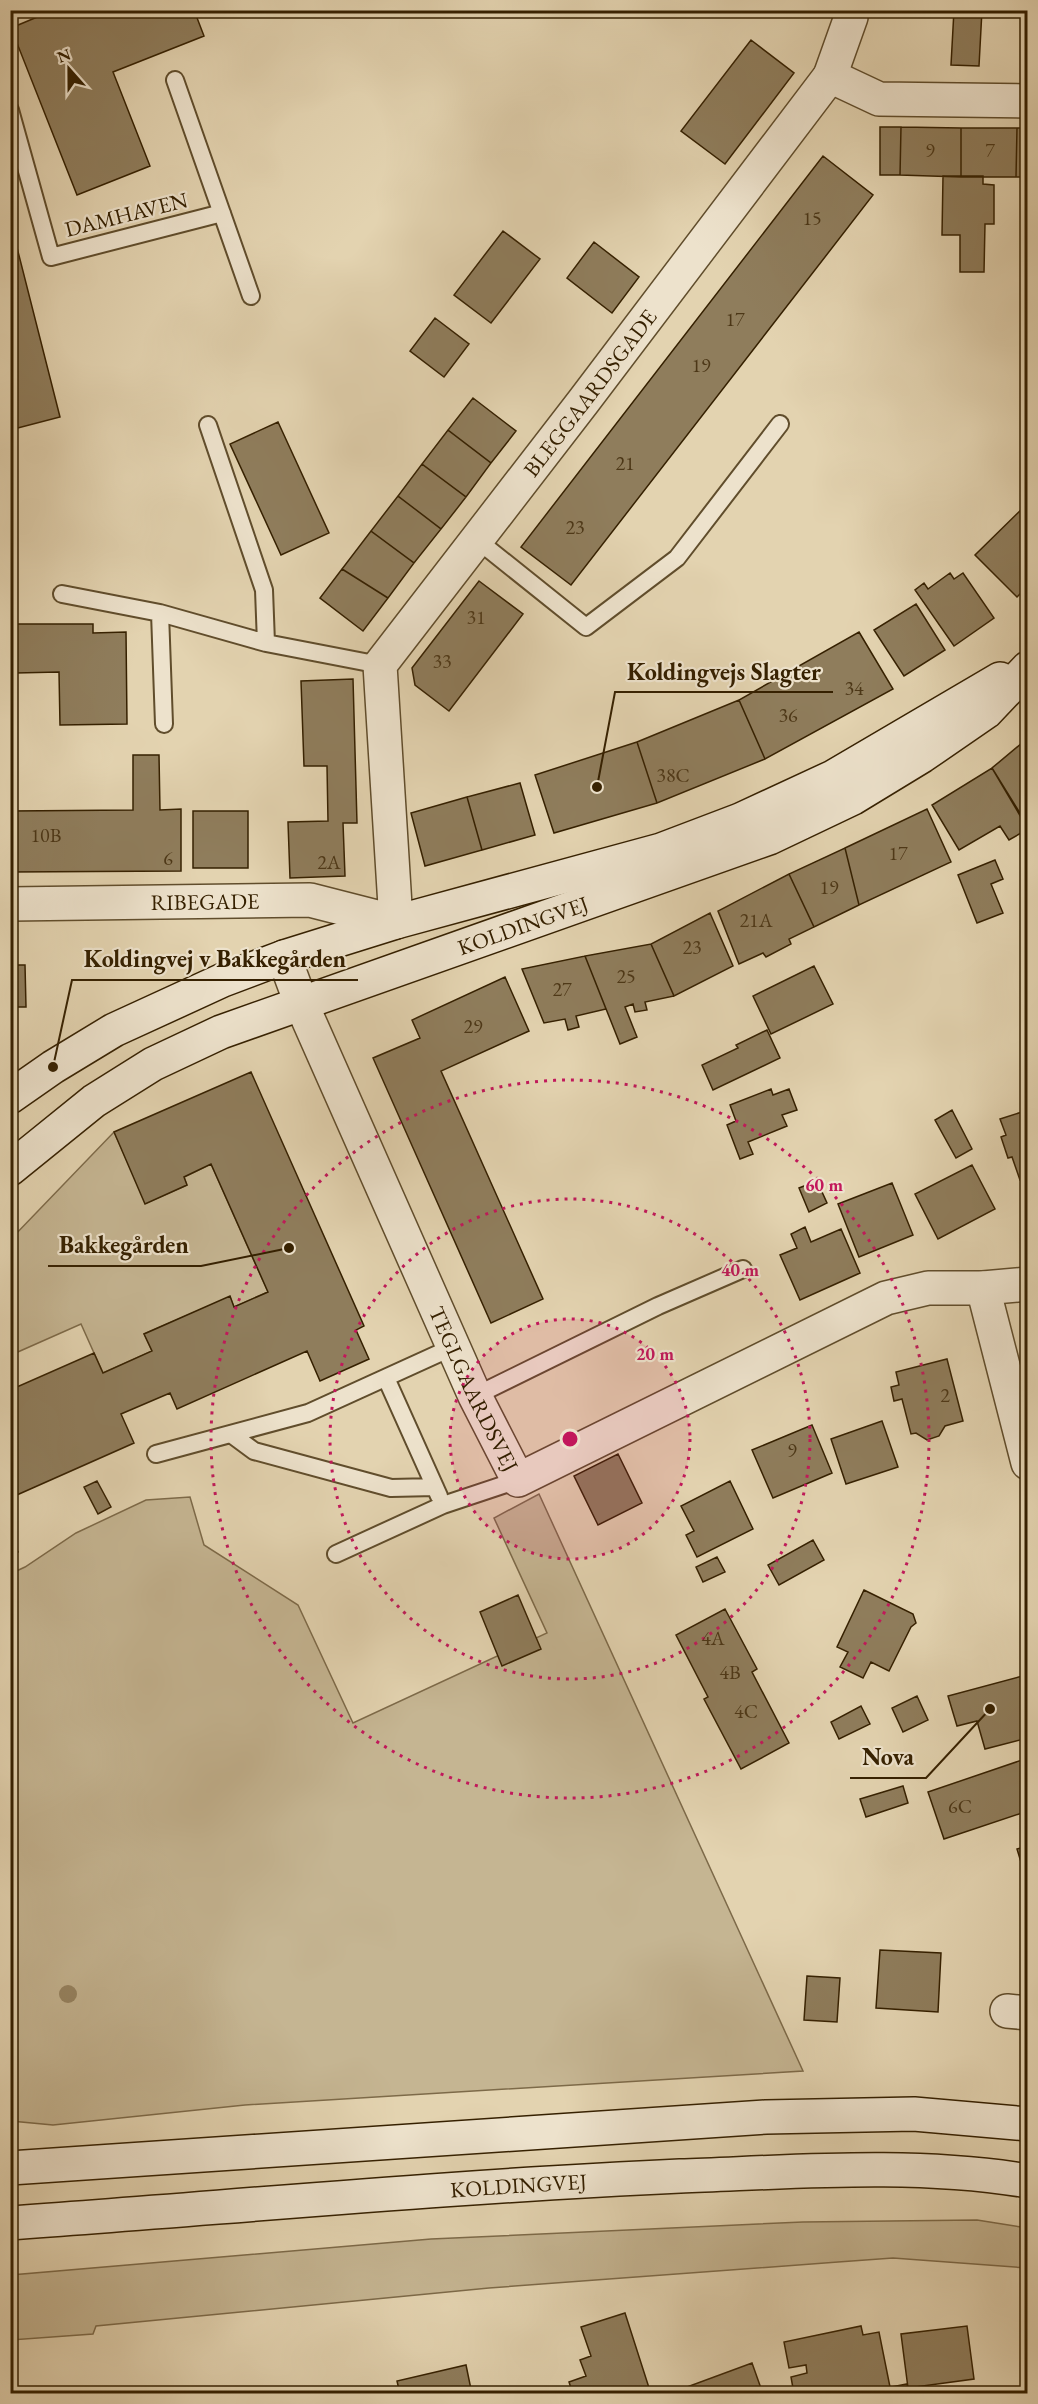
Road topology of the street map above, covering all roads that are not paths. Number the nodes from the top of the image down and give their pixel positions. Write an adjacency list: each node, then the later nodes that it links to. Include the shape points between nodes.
1 (851, 10): 2 (main road, BLEGGAARDSGADE)
2 (830, 76): 4 (main road, via 879,99); 10 (main road, BLEGGAARDSGADE)
3 (175, 80): 6 (lane, DAMHAVEN)
4 (1028, 100)
5 (10, 110): 6 (lane, DAMHAVEN, via 51,257)
6 (222, 213): 7 (lane, DAMHAVEN)
7 (251, 296)
8 (780, 424): 10 (lane, via 677,558 586,627)
9 (208, 425): 13 (lane, via 264,590)
10 (476, 539): 15 (main road, BLEGGAARDSGADE)
11 (62, 594): 12 (lane)
12 (160, 612): 13 (lane); 17 (lane)
13 (266, 643): 15 (lane)
14 (1028, 663): 19 (main road, KOLDINGVEJ, via 832,777 740,820 650,853)
15 (380, 665): 19 (main road)
16 (1028, 669): 21 (main road, KOLDINGVEJ, via 986,712 922,756 853,798 769,838)
17 (164, 724)
18 (10, 904): 19 (main road, RIBEGADE, via 310,900)
19 (396, 921): 20 (main road, KOLDINGVEJ)
20 (284, 957): 21 (main road, TEGLGAARDSVEJ); 22 (main road, KOLDINGVEJ, via 114,1030)
21 (301, 1003): 23 (main road, KOLDINGVEJ, via 221,1032 153,1064 94,1101); 27 (main road, TEGLGAARDSVEJ)
22 (10, 1097)
23 (10, 1169)
24 (743, 1269): 29 (lane)
25 (1028, 1284): 26 (main road, TEGLGAARDSVEJ)
26 (983, 1288): 32 (main road); 33 (main road, TEGLGAARDSVEJ, via 928,1288 886,1298)
27 (453, 1347): 28 (lane); 29 (main road, TEGLGAARDSVEJ)
28 (386, 1378): 30 (lane, via 308,1413); 34 (lane)
29 (475, 1396): 33 (main road, TEGLGAARDSVEJ)
30 (231, 1434): 31 (lane); 34 (lane, via 254,1451 392,1488)
31 (156, 1454)
32 (1028, 1463)
33 (518, 1480): 35 (lane)
34 (435, 1486): 35 (lane)
35 (443, 1505): 36 (lane)
36 (336, 1554)
37 (1028, 2124): 38 (main road, via 914,2114 766,2116)
38 (10, 2168)
39 (1028, 2181): 40 (main road, KOLDINGVEJ, via 993,2175 838,2170 586,2180)
40 (10, 2223)

